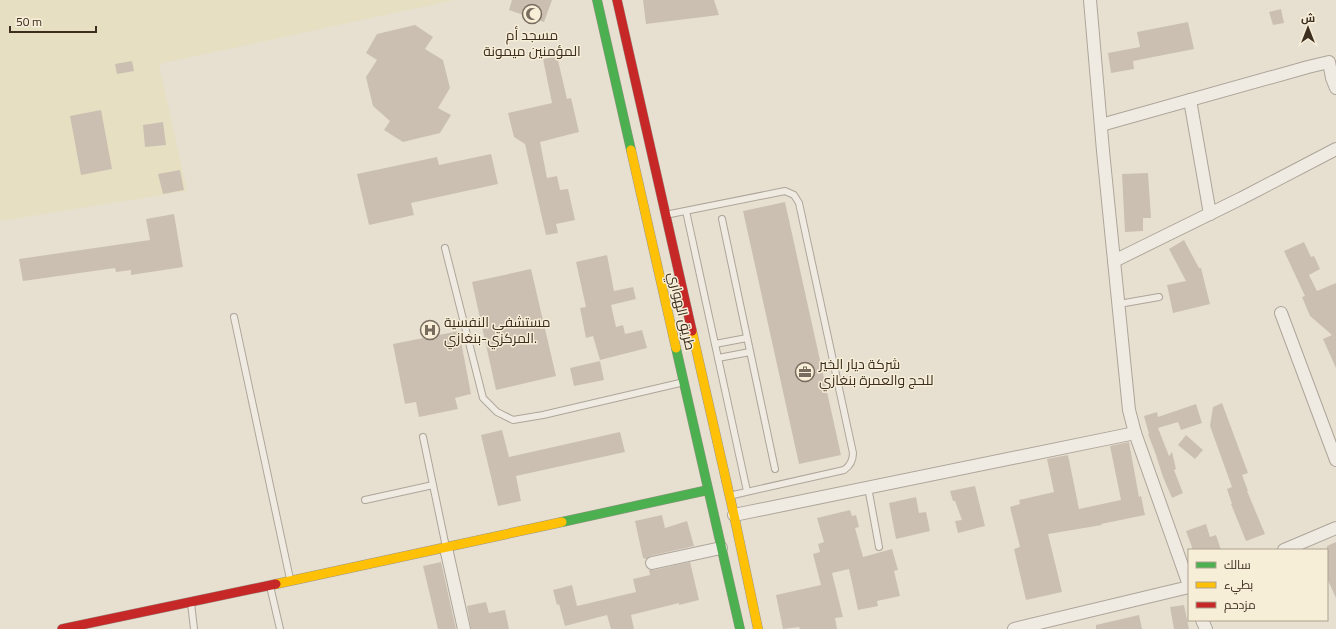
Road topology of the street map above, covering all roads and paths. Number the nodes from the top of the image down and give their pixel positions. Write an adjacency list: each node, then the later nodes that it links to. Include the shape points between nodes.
1 (597, 0): 23 (main road, طريق الهواري)
2 (617, 0): 11 (main road, طريق الهواري)
3 (1090, 0): 7 (street)
4 (1333, 61): 5 (street, via 1332,78); 6 (street)
5 (1336, 88)
6 (1190, 100): 7 (street); 10 (street)
7 (1101, 125): 14 (street)
8 (1336, 149): 10 (street)
9 (686, 211): 11 (lane); 20 (lane); 31 (lane, via 785,192 790,192 797,199 800,211 853,457 844,470)
10 (1210, 214): 14 (street)
11 (666, 215): 32 (main road, طريق الهواري)
12 (722, 219): 19 (lane)
13 (445, 248): 23 (lane, via 483,398 497,412 513,420)
14 (1114, 261): 16 (street)
15 (1159, 297): 16 (lane)
16 (1119, 304): 24 (street, via 1126,390)
17 (1281, 313): 26 (street)
18 (234, 317): 41 (lane)
19 (747, 338): 20 (lane); 21 (lane)
20 (715, 344): 22 (lane)
21 (750, 352): 22 (lane); 27 (lane)
22 (718, 358): 31 (lane)
23 (683, 382): 30 (main road, طريق الهواري)
24 (1135, 433): 29 (street); 42 (street)
25 (423, 437): 28 (lane)
26 (1336, 460)
27 (775, 469)
28 (433, 485): 33 (lane); 37 (lane)
29 (868, 487): 34 (street); 36 (lane)
30 (708, 490): 37 (main road); 38 (main road, طريق الهواري)
31 (747, 492): 32 (lane)
32 (730, 496): 34 (main road, طريق الهواري)
33 (366, 500)
34 (734, 515): 51 (main road, طريق الهواري)
35 (1336, 528): 39 (street)
36 (879, 547)
37 (446, 548): 41 (main road); 49 (street)
38 (721, 548): 40 (street); 50 (main road, طريق الهواري)
39 (1286, 549)
40 (652, 563)
41 (291, 580): 43 (main road)
42 (1188, 583)
43 (270, 585): 45 (main road); 48 (lane)
44 (1188, 586): 52 (street)
45 (191, 602): 46 (main road); 47 (lane)
46 (62, 629)
47 (194, 629)
48 (280, 629)
49 (464, 629)
50 (740, 629)
51 (758, 629)
52 (1014, 629)

